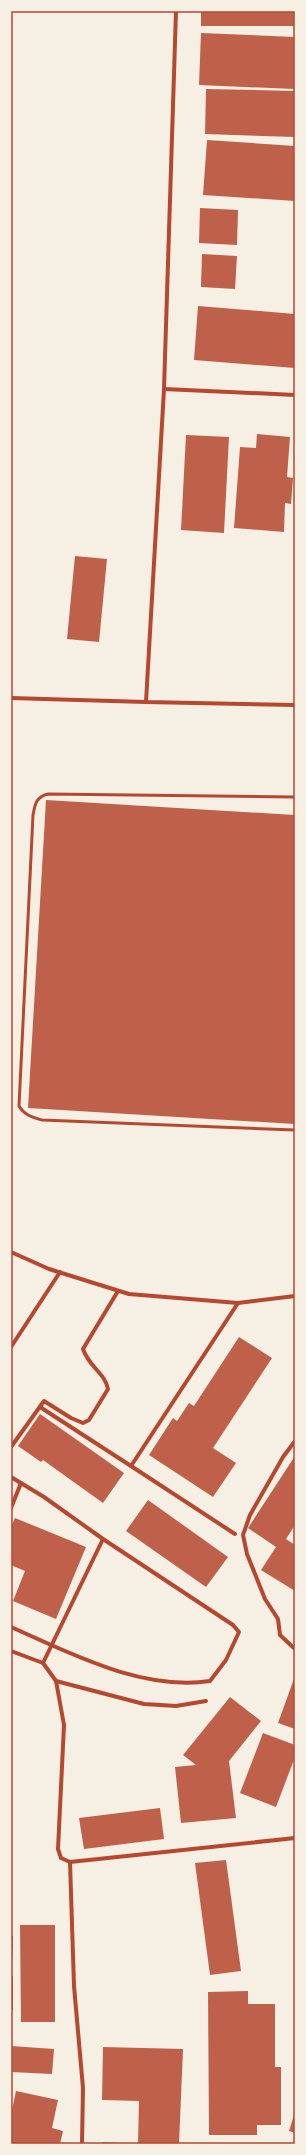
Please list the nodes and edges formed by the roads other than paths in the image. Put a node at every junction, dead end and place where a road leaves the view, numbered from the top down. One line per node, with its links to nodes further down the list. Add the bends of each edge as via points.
1 (176, 11): 2 (street)
2 (164, 389): 3 (street); 5 (street)
3 (295, 395)
4 (11, 698): 5 (street)
5 (146, 702): 6 (street)
6 (295, 705)
7 (295, 797): 8 (lane, via 48,794 40,796 33,815 19,1106 22,1112 30,1117 42,1120)
8 (295, 1130)
9 (11, 1252): 10 (street)
10 (60, 1272): 11 (street); 14 (street)
11 (118, 1291): 13 (street); 15 (street, via 83,1349 90,1365 106,1380 108,1389 89,1420 84,1423 71,1418 44,1401)
12 (295, 1296): 13 (street)
13 (238, 1303): 18 (street)
14 (11, 1348)
15 (40, 1407): 17 (street); 18 (street)
16 (295, 1441): 26 (street, via 250,1515 243,1535 247,1554 265,1599 278,1619 280,1635)
17 (11, 1447)
18 (131, 1466): 22 (street)
19 (11, 1477): 20 (street)
20 (22, 1483): 21 (street); 23 (street)
21 (11, 1508)
22 (235, 1534)
23 (103, 1539): 25 (street); 25 (street, via 233,1625 239,1632 233,1646 210,1681 192,1684 124,1673)
24 (11, 1627): 25 (street)
25 (52, 1645): 28 (street)
26 (295, 1649)
27 (11, 1651): 28 (street)
28 (44, 1663): 29 (street)
29 (56, 1682): 30 (street, via 144,1704 176,1706); 32 (street, via 64,1725 58,1849 61,1858)
30 (206, 1701)
31 (295, 1838): 32 (street)
32 (70, 1862): 33 (street, via 74,1986 83,2088)
33 (82, 2144)

